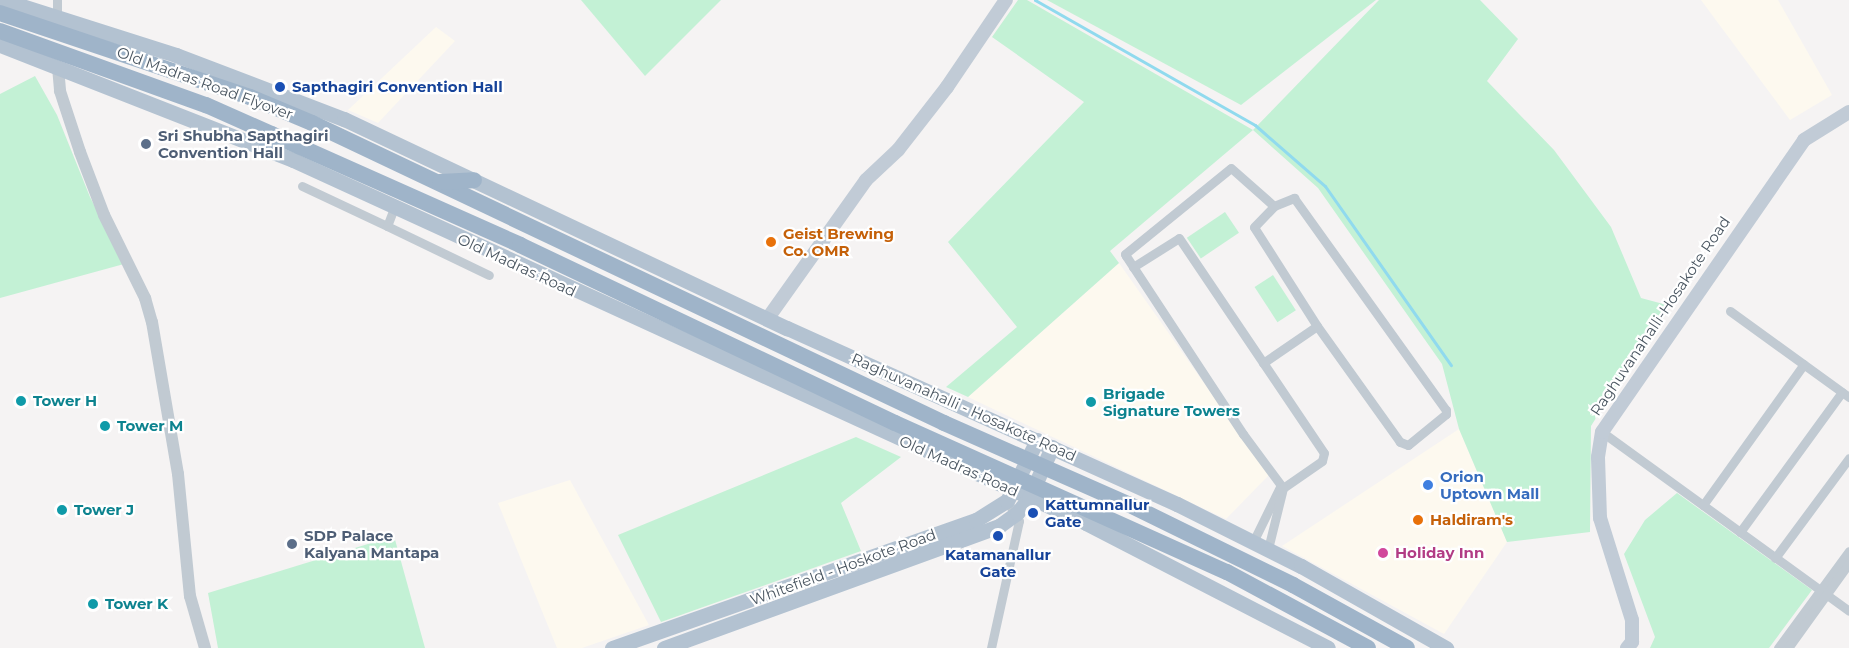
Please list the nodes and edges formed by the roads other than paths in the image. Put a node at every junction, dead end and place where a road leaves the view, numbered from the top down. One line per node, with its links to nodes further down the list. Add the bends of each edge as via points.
1 (3, 0): 5 (main road, Raghuvanahalli - Hosakote Road)
2 (57, 0): 5 (street)
3 (1005, 3): 20 (main road, via 909,136 866,180)
4 (0, 13): 12 (highway, Old Madras Road Flyover, via 250,97)
5 (57, 18): 11 (main road, Raghuvanahalli - Hosakote Road, via 176,55 310,105)
6 (0, 31): 10 (highway, Old Madras Road Flyover, via 206,105)
7 (0, 45): 8 (main road, Old Madras Road)
8 (58, 67): 10 (main road, Old Madras Road); 42 (street, via 60,91 84,161 152,322 178,474 190,596)
9 (1849, 112): 25 (main road, Raghuvanahalli-Hosakote Road, via 1804,140)
10 (269, 142): 15 (main road, Old Madras Road); 30 (highway, Old Madras Road, via 520,245 895,423)
11 (474, 180): 12 (highway); 20 (main road, Raghuvanahalli - Hosakote Road)
12 (436, 183): 48 (highway, via 1064,475 1293,585)
13 (302, 186): 16 (street)
14 (1274, 206): 17 (street, via 1231,168 1125,254); 21 (street, via 1254,227); 21 (street, via 1294,198 1391,329 1446,414 1404,446)
15 (394, 208): 16 (street); 30 (main road, Old Madras Road)
16 (387, 226): 18 (street)
17 (1133, 267): 22 (street, via 1179,238); 29 (street)
18 (489, 275)
19 (1730, 310): 23 (street)
20 (768, 318): 26 (main road, Raghuvanahalli - Hosakote Road)
21 (1317, 326): 22 (street)
22 (1263, 363): 29 (street, via 1323,453 1322,462)
23 (1804, 364): 24 (street); 32 (street)
24 (1846, 394): 34 (street)
25 (1602, 432): 32 (street); 50 (main road, Raghuvanahalli-Hosakote Road, via 1598,457 1600,518 1632,620 1632,642)
26 (1038, 440): 27 (main road, Raghuvanahalli - Hosakote Road); 30 (main road)
27 (1052, 447): 31 (main road, Whitefield - Hoskote Road); 35 (main road, Raghuvanahalli - Hosakote Road)
28 (1849, 458): 38 (street)
29 (1282, 488): 35 (street); 36 (street)
30 (1012, 489): 31 (main road, Old Madras Road); 33 (street); 43 (main road, Whitefield - Hoskote Road, via 976,520); 47 (highway, Old Madras Road, via 1054,493 1227,572)
31 (1029, 498): 33 (main road, Whitefield - Hoskote Road); 46 (main road, Old Madras Road, via 1187,573)
32 (1703, 505): 34 (street)
33 (1017, 513): 44 (main road, Whitefield - Hoskote Road, via 976,536); 45 (street, via 1017,540)
34 (1740, 532): 38 (street)
35 (1253, 542): 36 (main road, Raghuvanahalli - Hosakote Road)
36 (1268, 549): 49 (main road, Raghuvanahalli - Hosakote Road)
37 (1849, 551): 40 (street)
38 (1776, 558): 40 (street)
39 (1849, 563): 40 (street)
40 (1823, 592): 41 (street); 51 (street); 52 (street)
41 (1849, 610)
42 (205, 648)
43 (612, 648)
44 (664, 648)
45 (991, 648)
46 (1328, 648)
47 (1368, 648)
48 (1407, 648)
49 (1446, 648)
50 (1627, 648)
51 (1778, 648)
52 (1788, 648)

